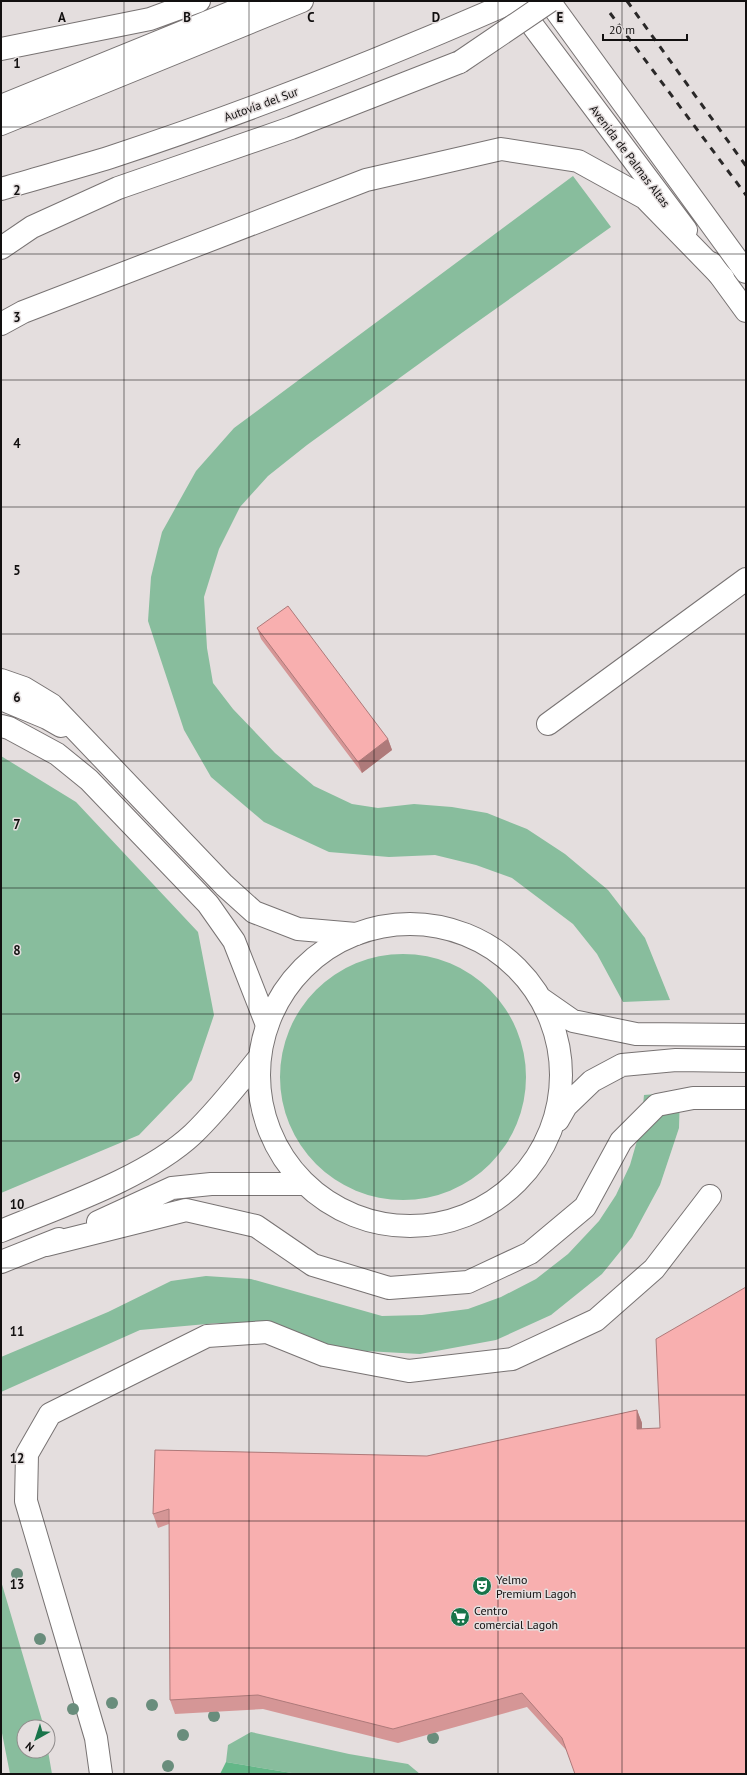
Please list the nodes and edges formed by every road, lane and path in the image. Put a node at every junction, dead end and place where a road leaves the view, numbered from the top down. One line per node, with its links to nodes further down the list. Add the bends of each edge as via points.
1 (199, 1): 6 (main road, via 150,19)
2 (259, 1): 7 (main road)
3 (302, 1): 8 (main road)
4 (514, 1): 9 (main road, Autovía del Sur, via 281,97); 14 (main road, Avenida de Palmas Altas)
5 (549, 1): 12 (main road, bridge, via 460,62 291,128 118,188 32,227); 13 (main road, Avenida de Palmas Altas)
6 (1, 49)
7 (1, 106)
8 (1, 124)
9 (111, 157): 10 (main road, Autovía del Sur); 11 (main road)
10 (1, 189)
11 (1, 202)
12 (1, 248)
13 (746, 272)
14 (723, 278): 15 (main road, Avenida de Palmas Altas); 16 (main road, via 645,198 578,161 500,149 366,180 23,312)
15 (746, 311)
16 (1, 324)
17 (746, 579): 20 (main road)
18 (1, 680): 22 (main road, via 24,688 52,705)
19 (1, 699): 22 (main road, via 47,718)
20 (548, 724)
21 (1, 726): 25 (main road, via 57,754 88,780 208,904 234,941)
22 (91, 745): 23 (main road, via 224,885 254,912 298,929)
23 (356, 934): 24 (main road, via 397,924 439,927 459,933 479,940 513,965); 25 (main road, via 318,955 287,987)
24 (540, 998): 26 (main road, via 573,1021 636,1034); 30 (main road, via 558,1043 561,1091)
25 (267, 1025): 27 (main road)
26 (746, 1035)
27 (259, 1058): 31 (main road, via 261,1104 266,1118 277,1148); 33 (main road, via 193,1134 168,1154 122,1180)
28 (746, 1061): 30 (main road, via 676,1060 622,1065 592,1082 566,1106)
29 (746, 1098): 34 (main road, via 693,1098 657,1105 621,1141 585,1207 530,1253 468,1282 389,1288 313,1265 256,1226 186,1210)
30 (549, 1137): 31 (main road, via 523,1178 485,1208 439,1224 391,1226 345,1212)
31 (305, 1184): 34 (main road, via 211,1184 172,1188)
32 (710, 1196): 36 (main road, via 654,1269 596,1320 512,1359 409,1371 324,1354 267,1332 207,1336 50,1414 27,1454 26,1501 96,1738)
33 (1, 1231)
34 (46, 1245): 35 (main road)
35 (1, 1262)
36 (101, 1774)

